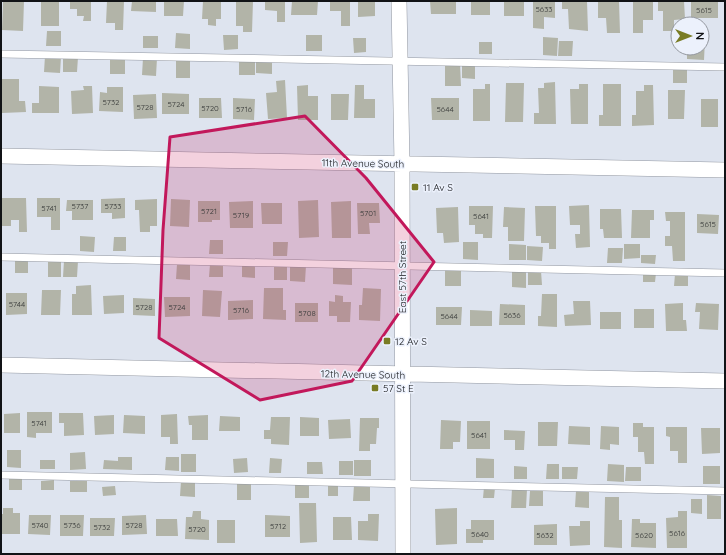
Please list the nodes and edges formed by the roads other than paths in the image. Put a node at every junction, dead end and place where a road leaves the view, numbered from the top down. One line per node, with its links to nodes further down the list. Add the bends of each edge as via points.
1 (400, 1): 3 (street, East 57th Street)
2 (1, 54): 3 (lane)
3 (400, 61): 4 (lane); 6 (street, East 57th Street)
4 (725, 67)
5 (1, 156): 6 (street, 11th Avenue South)
6 (402, 164): 7 (street, 11th Avenue South); 9 (street, East 57th Street)
7 (725, 170)
8 (1, 257): 9 (lane)
9 (402, 266): 10 (lane); 12 (street, East 57th Street)
10 (725, 273)
11 (1, 365): 12 (street, 12th Avenue South)
12 (402, 374): 13 (street, 12th Avenue South); 15 (street, East 57th Street)
13 (725, 381)
14 (1, 475): 15 (lane)
15 (402, 484): 16 (lane); 17 (street, East 57th Street)
16 (725, 491)
17 (403, 554)

